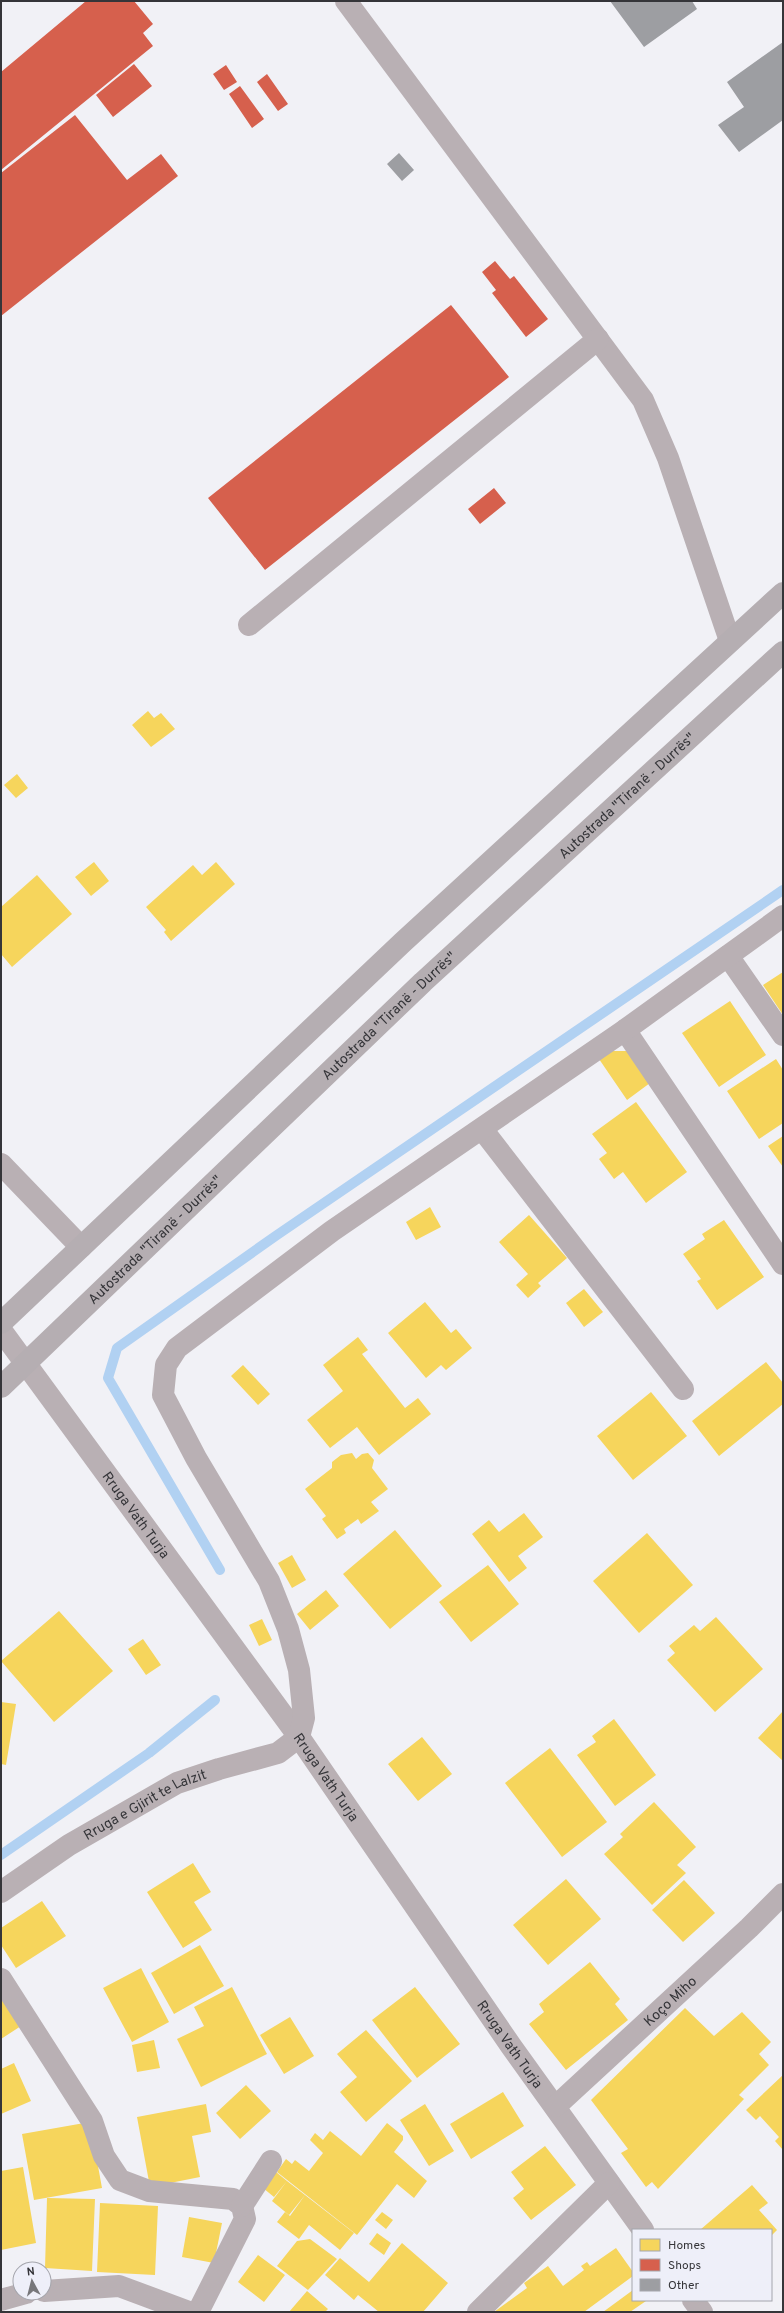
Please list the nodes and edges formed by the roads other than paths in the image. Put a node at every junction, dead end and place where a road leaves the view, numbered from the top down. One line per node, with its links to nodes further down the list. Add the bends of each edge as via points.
1 (346, 1): 2 (street)
2 (598, 338): 4 (street); 5 (street, via 643,400 668,458)
3 (783, 593): 5 (highway)
4 (249, 624)
5 (730, 641): 13 (highway, via 403,942)
6 (783, 652): 17 (highway, Autostrada "Tiranë - Durrës", via 423,982)
7 (783, 916): 8 (street)
8 (728, 956): 9 (street); 10 (street)
9 (625, 1030): 11 (street); 14 (street)
10 (783, 1035)
11 (482, 1129): 18 (street); 19 (street, via 320,1241 177,1348 166,1365 163,1395 196,1458 269,1581 288,1630 299,1670 304,1718)
12 (1, 1164): 13 (street)
13 (81, 1247): 15 (highway)
14 (783, 1264)
15 (1, 1323)
16 (1, 1330): 19 (street, Rruga Vath Turja)
17 (1, 1387)
18 (683, 1389)
19 (299, 1737): 20 (street, Rruga e Gjirit te Lalzit, via 278,1753 177,1783 69,1845); 23 (street, Rruga Vath Turja)
20 (1, 1892)
21 (783, 1894): 23 (street, Koço Miho)
22 (1, 1979): 26 (street, via 92,2121 104,2156 120,2180 149,2191 233,2199)
23 (556, 2106): 25 (street, Rruga Vath Turja)
24 (271, 2161): 26 (street)
25 (609, 2183): 27 (street, Rruga Vath Turja); 34 (street)
26 (242, 2206): 33 (street, via 246,2219)
27 (642, 2229)
28 (52, 2290): 32 (street, via 119,2286)
29 (12, 2297): 30 (street)
30 (1, 2300)
31 (694, 2301): 35 (street)
32 (189, 2312)
33 (198, 2312)
34 (478, 2312)
35 (702, 2312)

